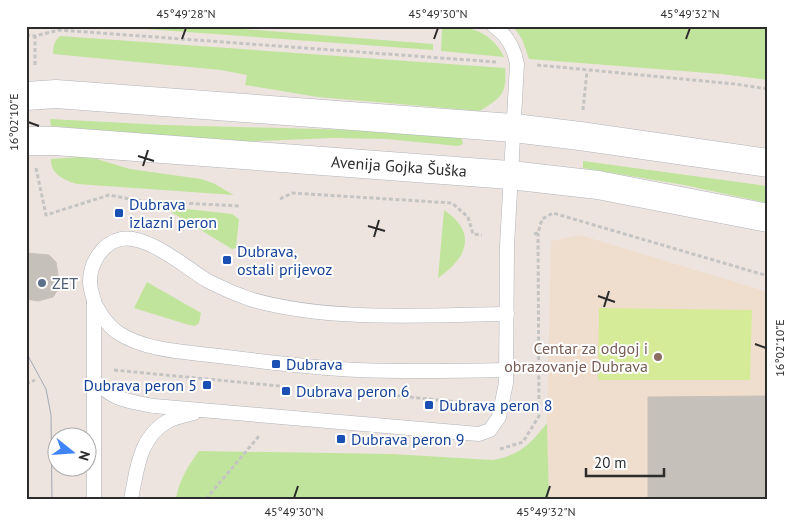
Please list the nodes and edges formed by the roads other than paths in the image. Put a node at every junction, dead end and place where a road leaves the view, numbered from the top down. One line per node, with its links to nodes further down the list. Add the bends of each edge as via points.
1 (494, 26): 3 (lane, via 511,44 516,58)
2 (26, 96): 3 (main road, via 65,95)
3 (514, 128): 5 (main road); 6 (lane)
4 (31, 152): 6 (main road, Avenija Gojka Šuška, via 55,141)
5 (768, 163)
6 (510, 175): 7 (main road, Avenija Gojka Šuška, via 598,185); 9 (lane)
7 (768, 218)
8 (94, 300): 9 (lane, via 90,283 92,265 112,242 123,239 154,246 229,292 275,305 356,314); 10 (lane, via 104,320 117,332 158,348 285,365 358,370); 11 (lane)
9 (507, 314): 10 (lane)
10 (506, 370): 12 (lane, via 499,417 490,430 479,434)
11 (94, 380): 12 (lane, via 104,391 123,401); 13 (lane)
12 (201, 410): 14 (lane, via 168,421 145,443)
13 (94, 499)
14 (131, 499)

